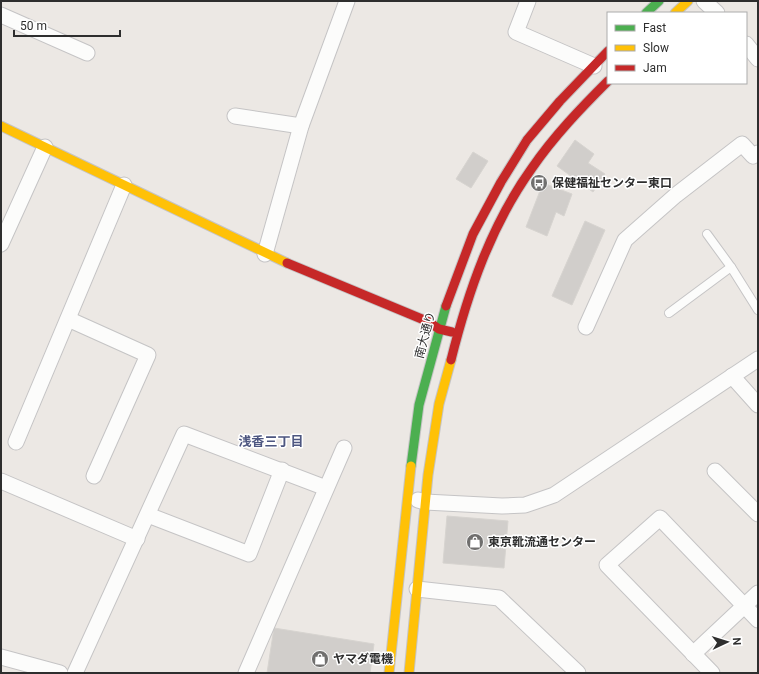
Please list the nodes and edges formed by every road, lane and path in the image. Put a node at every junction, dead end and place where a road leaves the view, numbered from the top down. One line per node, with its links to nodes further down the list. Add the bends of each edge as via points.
1 (347, 1): 18 (street)
2 (528, 1): 14 (street, via 516,32)
3 (659, 1): 6 (street)
4 (688, 1): 7 (street)
5 (704, 1): 8 (street)
6 (647, 12)
7 (677, 12)
8 (716, 12)
9 (1, 15): 11 (street)
10 (747, 45): 13 (street)
11 (87, 53)
12 (607, 53): 14 (street, 南大通り)
13 (758, 59)
14 (594, 66): 30 (street, 南大通り, via 527,140 501,182 470,242 449,293)
15 (607, 82): 31 (street, via 570,120 512,199 488,244)
16 (235, 116): 18 (street)
17 (1, 126): 19 (street)
18 (301, 126): 24 (street)
19 (45, 147): 21 (street); 23 (street)
20 (758, 153): 29 (street, via 753,156 742,144 676,195 625,240)
21 (124, 185): 24 (street); 28 (street)
22 (707, 234): 25 (lane)
23 (1, 244)
24 (265, 254): 30 (street, via 429,322)
25 (731, 267): 26 (lane); 27 (lane)
26 (758, 310)
27 (669, 313)
28 (68, 319): 35 (street); 39 (street, via 148,355)
29 (586, 327)
30 (439, 329): 31 (street); 42 (street, 南大通り, via 419,405)
31 (457, 334): 43 (street, via 438,408)
32 (758, 359): 33 (street)
33 (732, 376): 34 (street); 43 (street, via 554,495 525,505)
34 (758, 405)
35 (16, 442)
36 (344, 448): 41 (street)
37 (282, 470): 41 (street); 45 (street, via 184,434); 45 (street, via 249,554)
38 (715, 471): 44 (street)
39 (94, 476)
40 (1, 481): 46 (street)
41 (326, 488): 55 (street)
42 (407, 496): 43 (street); 56 (street, 南大通り)
43 (425, 502): 47 (street)
44 (758, 514)
45 (148, 515): 46 (street)
46 (137, 539): 54 (street)
47 (417, 589): 57 (street); 58 (street, via 499,598)
48 (758, 593): 49 (street)
49 (744, 606): 50 (street); 51 (street); 51 (street, via 660,518 607,565)
50 (758, 620)
51 (693, 654): 59 (street)
52 (1, 657): 53 (street)
53 (60, 673)
54 (75, 673)
55 (246, 673)
56 (389, 673)
57 (409, 673)
58 (578, 673)
59 (712, 673)

